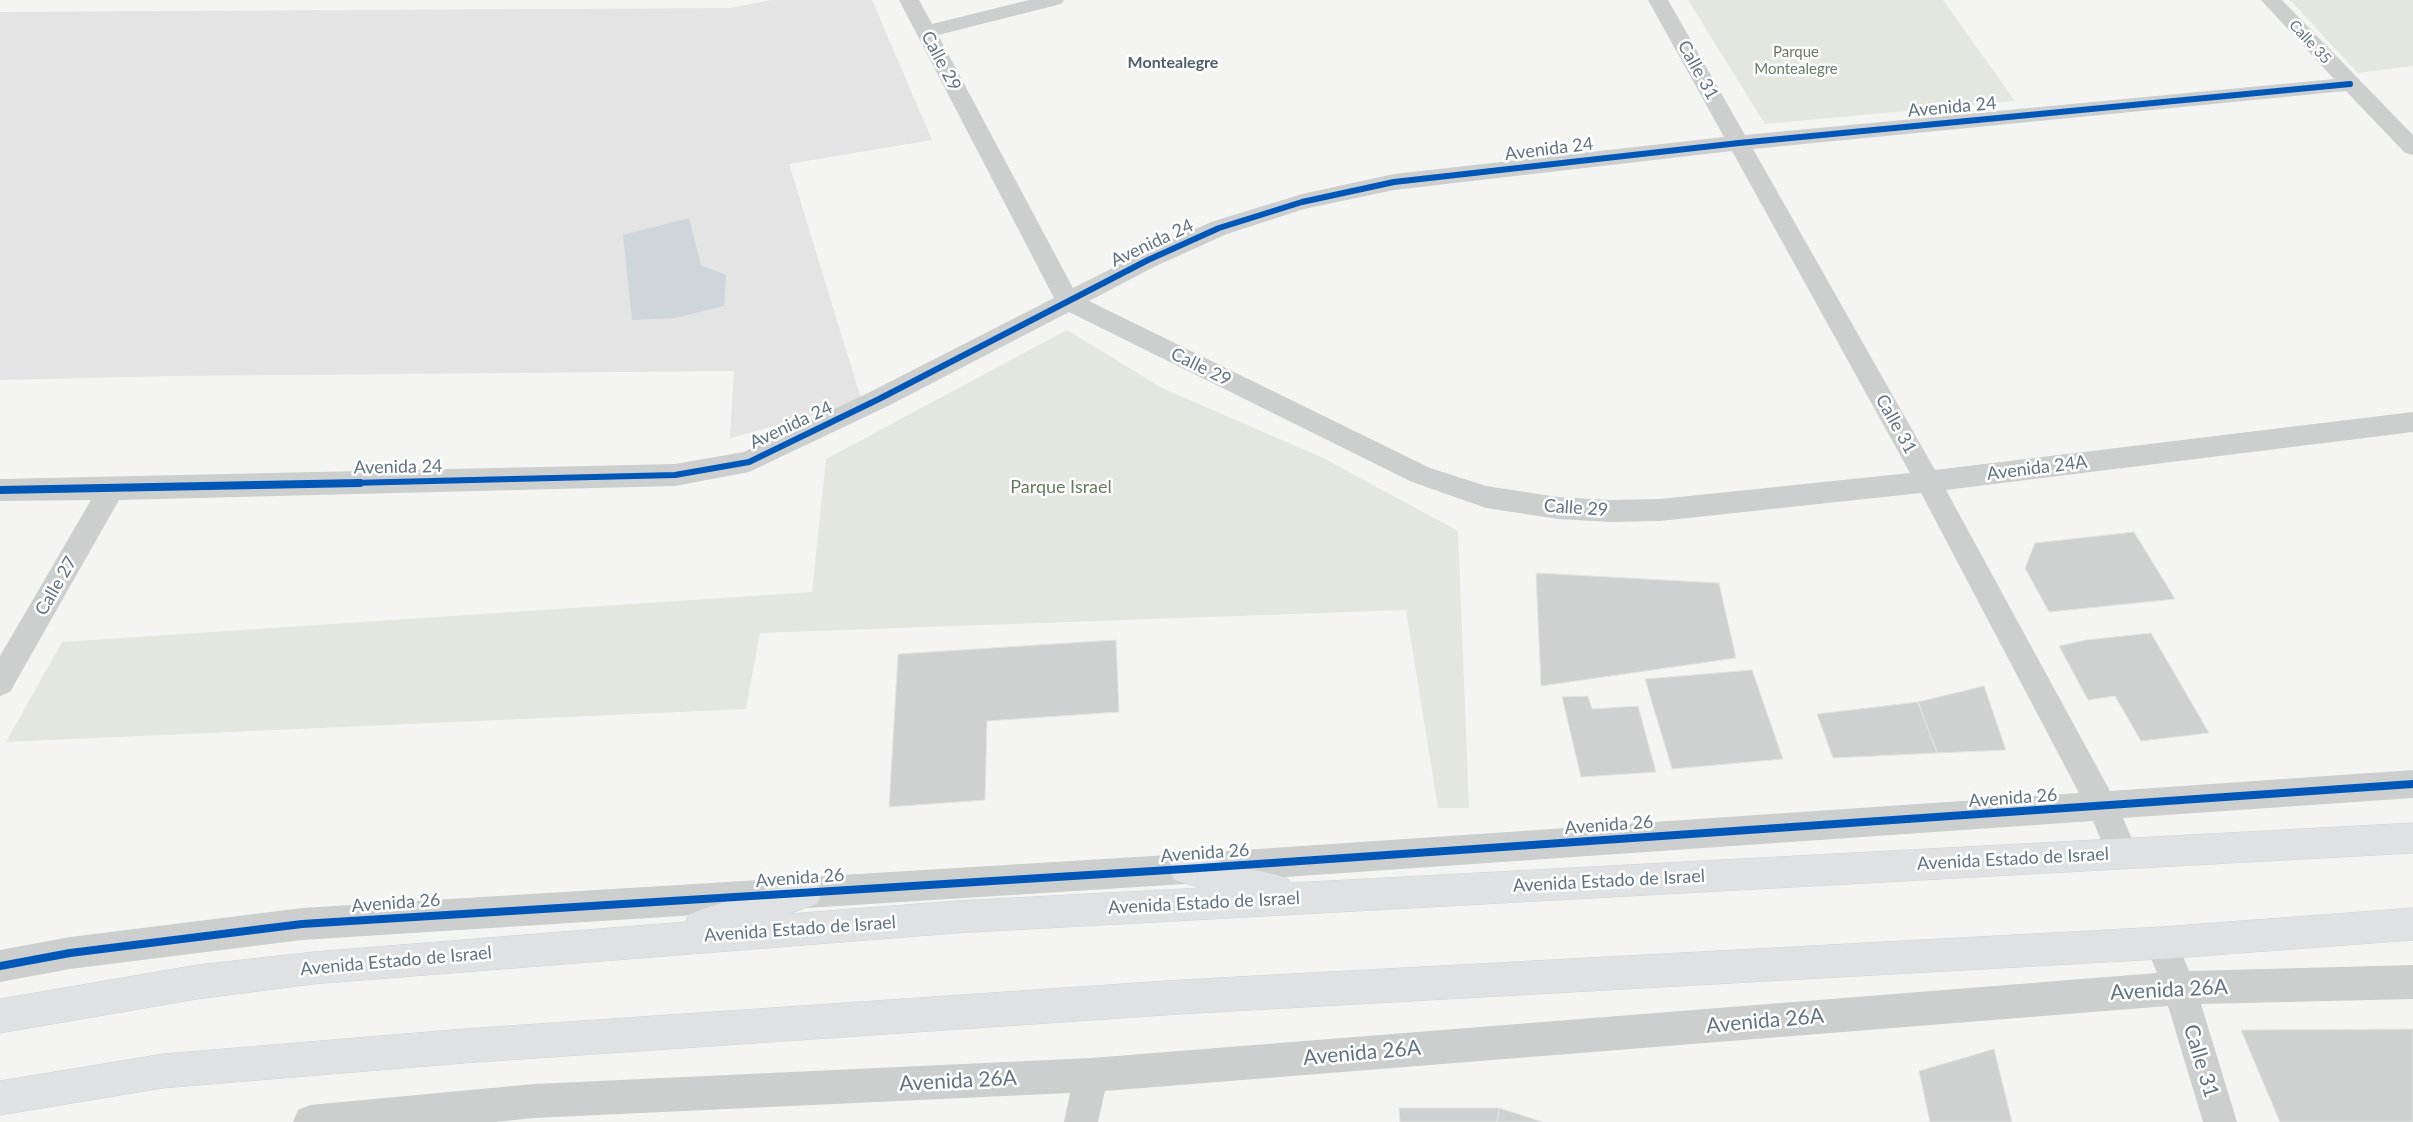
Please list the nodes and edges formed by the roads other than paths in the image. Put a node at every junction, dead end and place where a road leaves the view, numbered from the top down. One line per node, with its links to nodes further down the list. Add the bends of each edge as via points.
1 (909, 0): 5 (street, Calle 29)
2 (1054, 0): 5 (street)
3 (1658, 0): 7 (street, Calle 31)
4 (2271, 0): 6 (street, Calle 35)
5 (925, 32): 9 (street, Calle 29)
6 (2350, 84): 7 (street, Avenida 24); 8 (street, Calle 35)
7 (1739, 143): 9 (street, Avenida 24, via 1394,182 1302,202 1219,228); 11 (street, Calle 31)
8 (2413, 148)
9 (1068, 301): 12 (street, Avenida 24, via 750,462 675,475); 14 (street, Calle 29, via 1421,475 1486,497 1558,508)
10 (2413, 422): 11 (street, Avenida 24A)
11 (1928, 482): 14 (street, Avenida 24A); 17 (street, Calle 31)
12 (111, 489): 13 (street, Avenida 24); 15 (street, Calle 27)
13 (0, 490)
14 (1660, 510)
15 (0, 683)
16 (2413, 784): 17 (street, Avenida 26)
17 (2102, 806): 19 (street, Calle 31); 20 (street, Avenida 26)
18 (2413, 838): 19 (main road, Avenida Estado de Israel)
19 (2122, 853): 22 (main road, Avenida Estado de Israel)
20 (1185, 869): 21 (street, Avenida 26); 22 (main road)
21 (806, 893): 24 (main road); 26 (street, Avenida 26, via 302,924 80,952)
22 (1310, 897): 24 (main road, Avenida Estado de Israel, via 956,917)
23 (2413, 924): 25 (main road)
24 (654, 940): 29 (main road, Avenida Estado de Israel, via 313,968 197,982)
25 (2161, 943): 28 (street, Calle 31); 31 (main road, via 1180,997 464,1046 163,1071)
26 (0, 966)
27 (2413, 982): 28 (street, Avenida 26A)
28 (2179, 988): 30 (street, Avenida 26A); 35 (street, Calle 31)
29 (0, 1016)
30 (1091, 1075): 32 (street, Avenida 26A); 34 (street)
31 (0, 1098)
32 (531, 1112): 33 (street, Avenida 26A)
33 (310, 1122)
34 (1081, 1122)
35 (2220, 1122)

